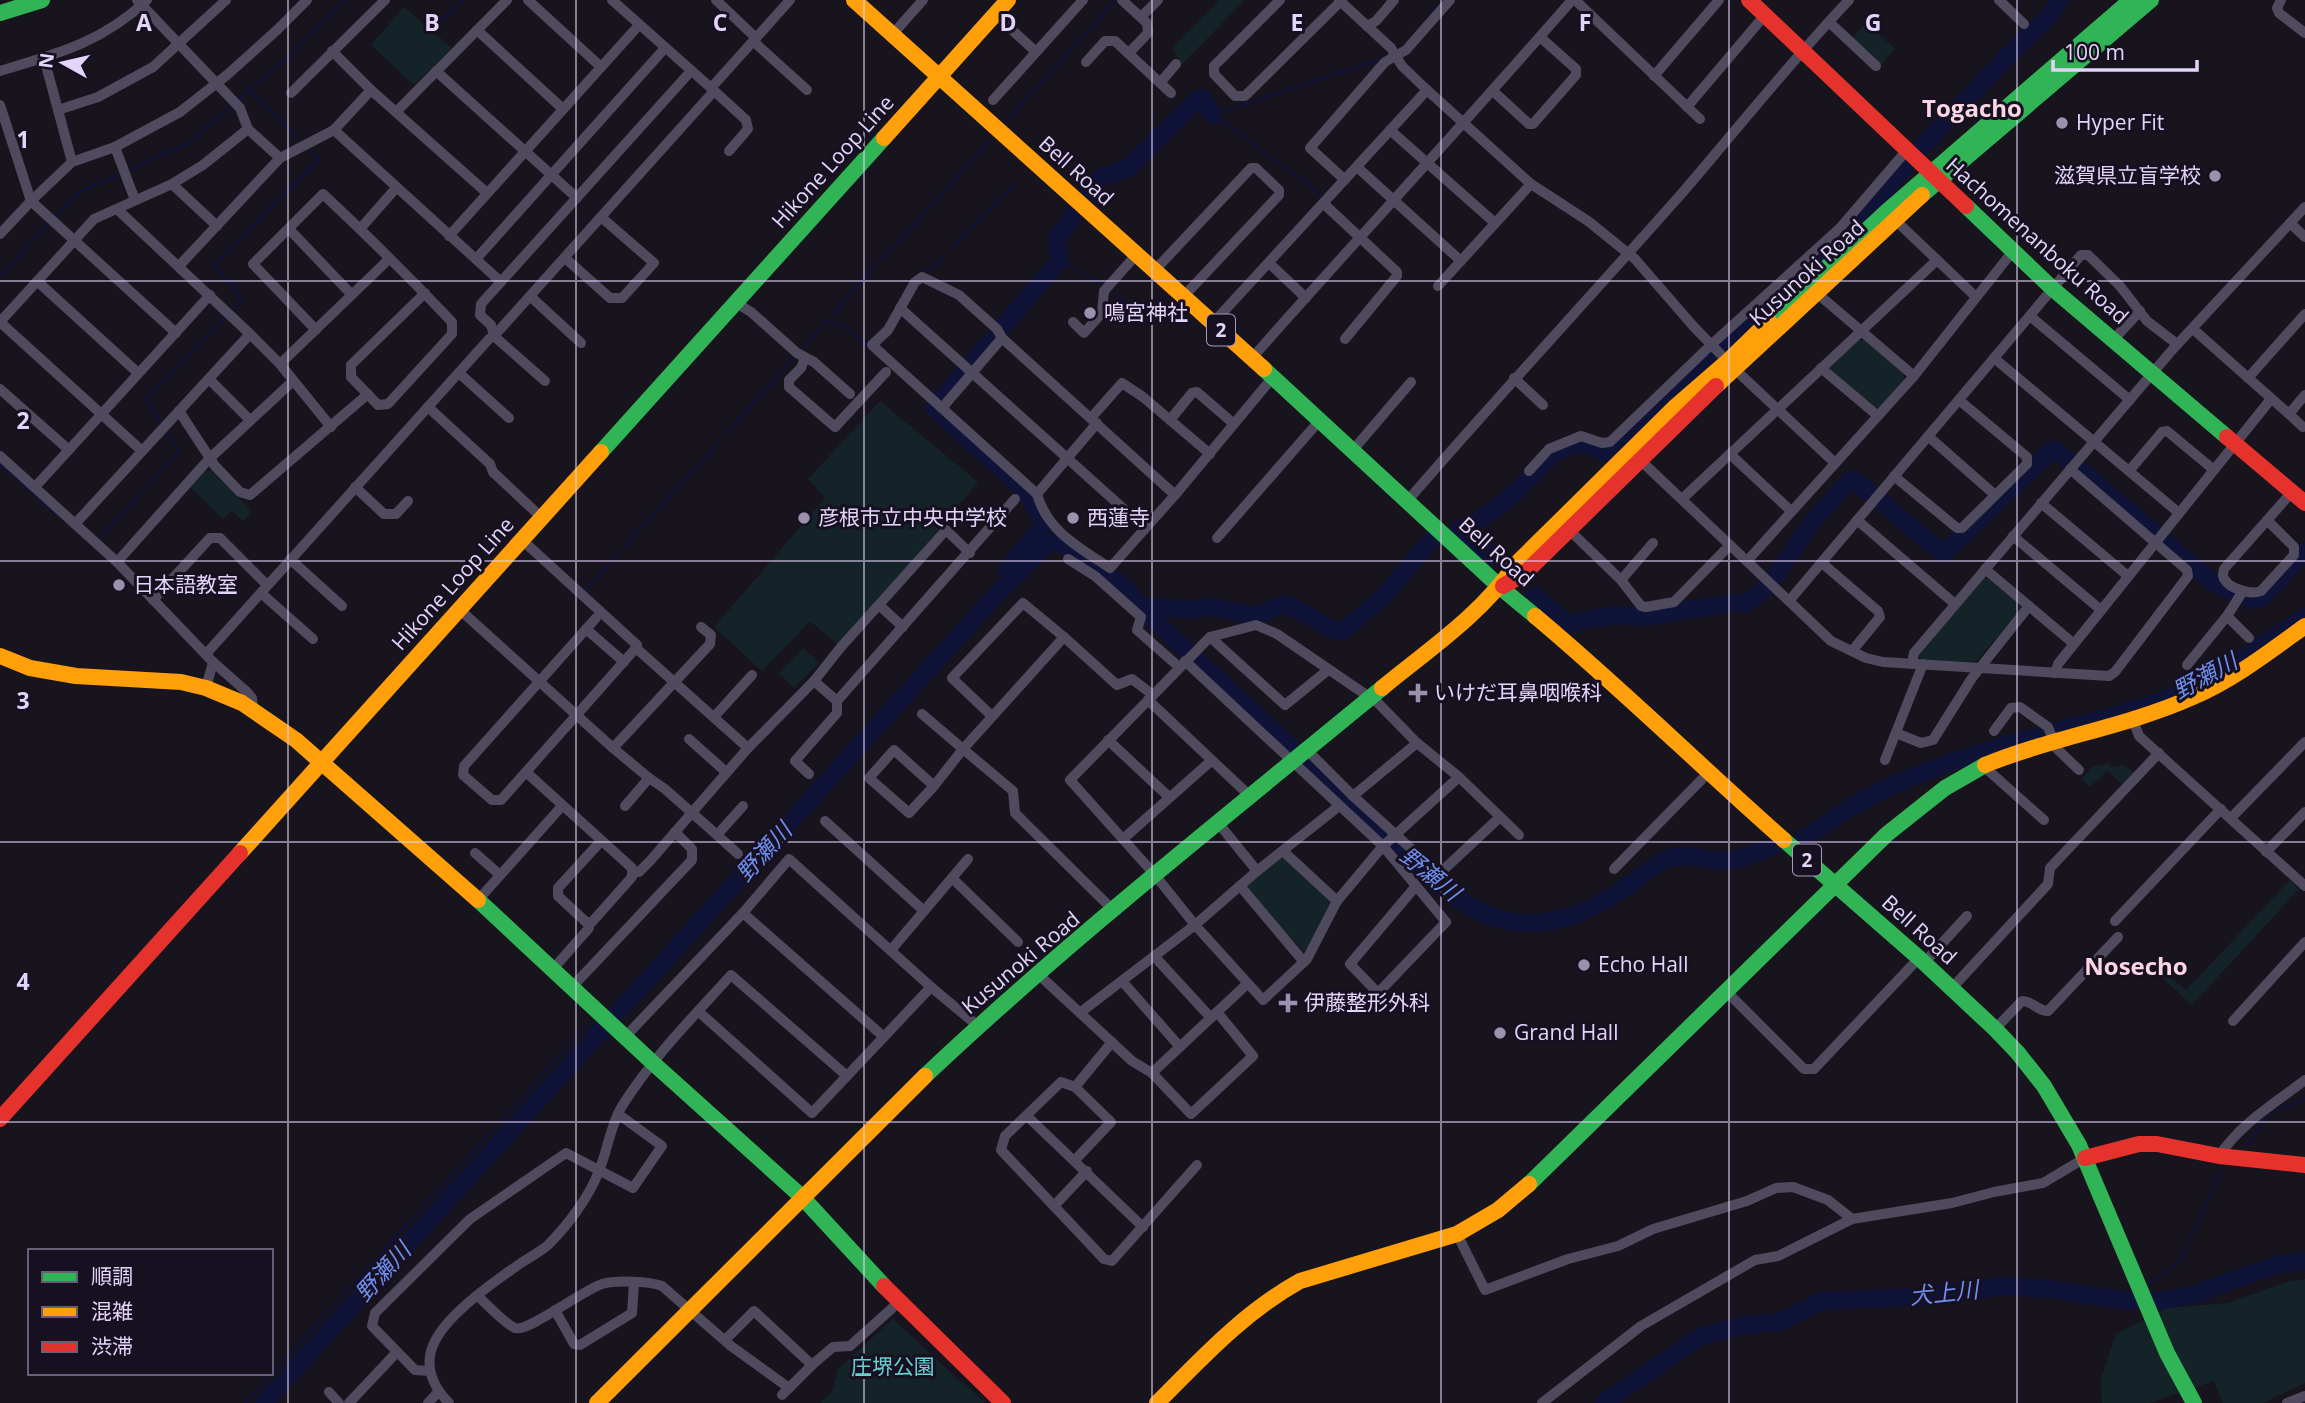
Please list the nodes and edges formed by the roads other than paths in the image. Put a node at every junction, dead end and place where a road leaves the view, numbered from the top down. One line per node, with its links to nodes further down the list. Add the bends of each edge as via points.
1 (42, 0): 31 (street)
2 (226, 0): 44 (street)
3 (307, 0): 61 (street)
4 (385, 0): 46 (street)
5 (507, 0): 39 (street)
6 (528, 0): 55 (street)
7 (716, 0): 43 (street)
8 (790, 0): 43 (street)
9 (853, 0): 41 (street, Bell Road / 2)
10 (923, 0): 41 (street)
11 (1007, 0): 32 (street, Hikone Loop Line)
12 (1083, 0): 48 (street)
13 (1122, 0): 34 (street)
14 (1158, 0): 34 (street)
15 (1280, 0): 28 (street, via 1214,65 1214,74 1235,96 1245,96)
16 (1394, 0): 38 (street)
17 (1450, 0): 50 (street)
18 (1574, 0): 42 (street); 59 (street)
19 (1719, 0): 59 (street)
20 (1749, 0): 33 (street, Hachomenanboku Road)
21 (1831, 0): 30 (street)
22 (1849, 0): 30 (street)
23 (1999, 0): 36 (street)
24 (2131, 0): 90 (street, Kusunoki Road)
25 (2151, 0): 90 (street, Kusunoki Road)
26 (2281, 0): 40 (street, via 2279,13)
27 (616, 1): 37 (street)
28 (1339, 1): 38 (street)
29 (142, 2): 44 (street); 51 (street, via 92,41)
30 (1841, 9): 35 (street)
31 (0, 13)
32 (995, 14): 48 (street); 60 (street, Hikone Loop Line)
33 (1765, 15): 47 (street, Hachomenanboku Road); 72 (street)
34 (1141, 17): 49 (street, via 1148,33)
35 (1829, 22): 47 (street); 54 (street)
36 (2024, 24)
37 (639, 25): 45 (street); 55 (street)
38 (1367, 26): 50 (street)
39 (477, 30): 57 (street); 73 (street)
40 (2305, 33)
41 (892, 35): 60 (street, Bell Road / 2)
42 (1540, 37): 67 (street); 67 (street, via 1576,69 1576,75 1533,124)
43 (754, 40): 64 (street); 65 (street)
44 (180, 44): 61 (street); 74 (street, via 116,88)
45 (665, 48): 58 (street); 89 (street)
46 (332, 51): 63 (street); 68 (street)
47 (1803, 51): 84 (street, Hachomenanboku Road); 116 (street)
48 (1037, 52): 70 (street)
49 (1129, 53): 52 (street, via 1115,40 1105,41); 62 (street)
50 (1396, 57): 66 (street); 91 (street, via 1385,62 1306,144)
51 (44, 58): 56 (street); 74 (street)
52 (1086, 62)
53 (1176, 64): 62 (street)
54 (1876, 65)
55 (601, 67): 73 (street)
56 (0, 71)
57 (436, 71): 75 (street); 83 (street)
58 (691, 71): 64 (street); 96 (street)
59 (1654, 76): 72 (street)
60 (939, 77): 117 (street, Bell Road / 2); 138 (street, Hikone Loop Line)
61 (217, 83): 78 (street, via 240,108); 81 (street, via 180,112)
62 (1160, 83): 69 (street)
63 (372, 90): 75 (street); 79 (street)
64 (712, 90): 82 (street, via 746,120 748,129); 104 (street)
65 (807, 90)
66 (1427, 90): 77 (street); 80 (street)
67 (1493, 91): 77 (street)
68 (291, 93)
69 (1171, 93)
70 (993, 100)
71 (0, 105): 99 (street)
72 (1687, 107): 76 (street)
73 (564, 109): 83 (street)
74 (58, 110): 86 (street)
75 (397, 111): 95 (street)
76 (1700, 119)
77 (1463, 124): 87 (street); 93 (street)
78 (248, 129): 85 (street); 92 (street)
79 (334, 130): 85 (street); 94 (street)
80 (1391, 130): 87 (street); 88 (street)
81 (115, 148): 86 (street); 97 (street)
82 (729, 150)
83 (525, 151): 89 (street); 95 (street)
84 (1912, 154): 90 (street, Hachomenanboku Road); 157 (street)
85 (280, 158): 107 (street)
86 (72, 162): 99 (street)
87 (1427, 162): 98 (street); 105 (street)
88 (1357, 167): 91 (street); 98 (street)
89 (551, 175): 96 (street); 120 (street)
90 (1935, 176): 103 (street, Kusunoki Road); 115 (street, Hachomenanboku Road)
91 (1346, 180): 100 (street)
92 (172, 184): 97 (street); 107 (street)
93 (1531, 184): 105 (street); 116 (street)
94 (396, 188): 109 (street); 111 (street)
95 (487, 193): 111 (street)
96 (577, 198): 127 (street)
97 (135, 200): 102 (street)
98 (1394, 200): 113 (street); 122 (street)
99 (31, 201): 110 (street); 114 (street)
100 (1324, 204): 113 (street); 123 (street)
101 (2305, 207): 106 (street)
102 (117, 209): 114 (street, via 94,219); 124 (street)
103 (1891, 216): 121 (street); 129 (street, Kusunoki Road)
104 (601, 217): 118 (street); 118 (street, via 654,263 622,298 610,298)
105 (1495, 223): 122 (street)
106 (2290, 223): 112 (street); 146 (street)
107 (217, 226): 124 (street)
108 (289, 229): 109 (street, via 323,194); 133 (street); 147 (street, via 253,264)
109 (360, 229): 119 (street)
110 (0, 234)
111 (449, 236): 120 (street)
112 (2305, 237)
113 (1359, 238): 137 (street); 153 (street, via 1397,276)
114 (74, 241): 126 (street); 149 (street)
115 (2012, 251): 130 (street, Hachomenanboku Road); 136 (street)
116 (1628, 253): 157 (street); 170 (street)
117 (1137, 254): 125 (street, Bell Road / 2); 144 (street, via 1104,291 1102,313 1084,333)
118 (565, 258): 135 (street)
119 (389, 259): 131 (street); 133 (street)
120 (476, 259): 127 (street)
121 (1937, 260): 136 (street); 148 (street)
122 (1461, 261): 128 (street)
123 (1269, 263): 137 (street); 145 (street)
124 (179, 265): 132 (street)
125 (1154, 270): 134 (street, Bell Road / 2); 134 (street, via 1255,168 1279,195)
126 (37, 281): 143 (street); 164 (street)
127 (501, 282): 151 (street, via 481,304 480,315)
128 (1438, 286)
129 (1812, 289): 148 (street); 157 (street, Kusunoki Road)
130 (2053, 289): 140 (street, via 2081,255 2088,255); 142 (street); 154 (street, Hachomenanboku Road)
131 (425, 293): 177 (street, via 351,365 351,377); 177 (street, via 452,322 452,334 388,404 378,405)
132 (210, 295): 149 (street); 150 (street)
133 (352, 295): 147 (street)
134 (1184, 296): 145 (street, Bell Road / 2)
135 (531, 297): 151 (street); 155 (street)
136 (1976, 297): 168 (street)
137 (1306, 298): 159 (street)
138 (735, 302): 158 (street); 231 (street, Hikone Loop Line)
139 (900, 308): 152 (street, via 922,277 959,295); 166 (street); 185 (street, via 873,345)
140 (2140, 311): 154 (street); 156 (street)
141 (2305, 314): 172 (street)
142 (2030, 316): 160 (street); 182 (street)
143 (0, 322): 189 (street)
144 (1073, 323)
145 (1213, 323): 159 (street, Bell Road / 2)
146 (2193, 329): 156 (street); 172 (street)
147 (316, 330): 161 (street)
148 (1860, 331): 162 (street); 168 (street)
149 (176, 333): 164 (street)
150 (250, 334): 161 (street); 171 (street)
151 (494, 336): 165 (street); 174 (street)
152 (1002, 338): 166 (street); 195 (street)
153 (1345, 339)
154 (2113, 340): 167 (street, Hachomenanboku Road)
155 (581, 342)
156 (2177, 344): 167 (street)
157 (1723, 355): 186 (street); 207 (street, Kusunoki Road); 214 (street, via 1610,442 1581,436 1549,449)
158 (805, 358): 163 (street, via 789,387 835,427); 178 (street)
159 (1252, 358): 169 (street, Bell Road / 2)
160 (1994, 358): 181 (street); 200 (street)
161 (280, 364): 173 (street)
162 (1821, 368): 186 (street); 190 (street)
163 (886, 372)
164 (138, 373): 189 (street)
165 (459, 373): 184 (street); 191 (street)
166 (973, 373): 185 (street); 209 (street)
167 (2152, 373): 182 (street); 201 (street, Hachomenanboku Road)
168 (1914, 376): 190 (street)
169 (1273, 377): 194 (street, Bell Road / 2); 196 (street)
170 (1514, 378): 183 (street); 225 (street)
171 (209, 379): 187 (street); 192 (street)
172 (2248, 379): 180 (street)
173 (293, 381): 192 (street); 198 (street)
174 (545, 381)
175 (1411, 382): 203 (street)
176 (0, 389): 202 (street)
177 (368, 394): 198 (street)
178 (850, 394)
179 (2305, 395): 188 (street)
180 (2272, 399): 188 (street); 201 (street)
181 (1959, 400): 199 (street); 222 (street, via 2027,457 2027,464)
182 (2130, 400): 200 (street)
183 (1543, 405)
184 (428, 407): 218 (street); 231 (street)
185 (943, 408): 220 (street)
186 (1777, 409): 206 (street); 211 (street)
187 (179, 411): 204 (street); 210 (street)
188 (2289, 414): 197 (street)
189 (102, 415): 202 (street); 204 (street)
190 (1878, 416): 211 (street)
191 (509, 418)
192 (250, 420): 210 (street)
193 (1170, 420): 195 (street, via 1122,383); 196 (street, via 1197,392); 205 (street)
194 (1320, 420): 203 (street, Bell Road / 2); 238 (street)
195 (1094, 421): 209 (street); 221 (street)
196 (1234, 424): 205 (street)
197 (2303, 426)
198 (331, 427): 210 (street, via 250,495 240,492)
199 (1928, 436): 216 (street); 222 (street)
200 (2094, 441): 212 (street); 215 (street)
201 (2236, 444): 213 (street); 219 (street, Hachomenanboku Road)
202 (69, 450): 217 (street)
203 (1353, 450): 225 (street, Bell Road / 2)
204 (142, 451): 234 (street)
205 (1210, 454): 221 (street)
206 (1730, 454): 224 (street); 229 (street)
207 (1635, 455): 224 (street); 235 (street, Kusunoki Road)
208 (0, 456): 217 (street)
209 (1067, 458): 220 (street); 236 (street)
210 (209, 459): 247 (street)
211 (1835, 463): 229 (street)
212 (2070, 470): 227 (street); 241 (street)
213 (2214, 470): 215 (street, via 2168,431 2162,432); 230 (street)
214 (1529, 471)
215 (2129, 471): 230 (street)
216 (1894, 476): 222 (street, via 1957,528); 232 (street)
217 (35, 487): 234 (street)
218 (355, 487): 226 (street, via 384,514 396,514); 244 (street)
219 (2292, 492): 228 (street, Hachomenanboku Road); 233 (street)
220 (1037, 494): 236 (street, via 1054,528 1110,568)
221 (1175, 495): 236 (street)
222 (1995, 495)
223 (1015, 499): 243 (street)
224 (1682, 499): 242 (street)
225 (1408, 500): 252 (street, Bell Road / 2)
226 (408, 501)
227 (2041, 503): 237 (street); 250 (street)
228 (2305, 503)
229 (1791, 512): 246 (street)
230 (2179, 513): 241 (street)
231 (541, 517): 239 (street, Hikone Loop Line)
232 (1857, 520): 248 (street); 257 (street)
233 (2267, 520): 254 (street, via 2224,569 2226,582); 254 (street, via 2294,547 2294,555 2261,591)
234 (75, 524): 247 (street)
235 (1564, 525): 251 (street); 252 (street, Kusunoki Road, via 1516,565)
236 (1145, 528)
237 (2013, 536): 249 (street); 262 (street)
238 (1217, 538)
239 (521, 539): 261 (street, Hikone Loop Line); 274 (street)
240 (1653, 543): 251 (street)
241 (2156, 543): 250 (street); 284 (street, via 2188,576 2115,672 2109,676)
242 (1730, 545): 246 (street); 251 (street, via 1671,604 1641,606)
243 (970, 553): 258 (street, via 946,530); 267 (street)
244 (290, 559): 253 (street); 259 (street)
245 (1068, 559): 278 (street, via 1141,617 1137,630)
246 (1747, 561): 256 (street)
247 (117, 562): 255 (street)
248 (1822, 563): 256 (street); 275 (street, via 1878,611 1880,617)
249 (1985, 569): 257 (street); 260 (street)
250 (2128, 576): 262 (street)
251 (1620, 580)
252 (1500, 587): 291 (street, Kusunoki Road); 320 (street, Bell Road / 2, via 1578,652)
253 (264, 589): 255 (street, via 220,538 210,538); 272 (street); 277 (street)
254 (2243, 590): 263 (street)
255 (153, 600): 277 (street)
256 (1789, 601): 275 (street, via 1831,640)
257 (1955, 604): 280 (street, via 1914,653)
258 (879, 605): 267 (street); 286 (street)
259 (342, 606)
260 (2029, 606): 273 (street); 282 (street)
261 (459, 609): 287 (street); 312 (street, Hikone Loop Line)
262 (2101, 610): 273 (street)
263 (2227, 616): 271 (street); 281 (street)
264 (596, 618): 268 (street)
265 (2305, 626): 298 (street, via 2211,688)
266 (701, 627): 288 (street, via 711,635 710,643)
267 (903, 627): 292 (street)
268 (586, 629): 279 (street); 287 (street)
269 (1063, 637): 290 (street, via 1117,685 1132,679); 296 (street); 296 (street, via 1023,603 952,678)
270 (1210, 637): 278 (street); 283 (street, via 1256,625); 283 (street, via 1285,705)
271 (2249, 638)
272 (313, 639)
273 (2074, 644): 284 (street)
274 (636, 648): 279 (street); 288 (street)
275 (1852, 650): 280 (street, via 1883,662)
276 (0, 656): 289 (street, via 30,668 76,676 149,679)
277 (210, 658): 289 (street); 293 (street, via 252,698)
278 (1187, 659): 290 (street); 314 (street)
279 (624, 662): 295 (street)
280 (1918, 664): 282 (street); 300 (street)
281 (2187, 665)
282 (1979, 668): 284 (street); 300 (street, via 1933,740 1921,743)
283 (1328, 670): 291 (street)
284 (2055, 673)
285 (752, 674): 297 (street)
286 (814, 681): 292 (street); 307 (street)
287 (539, 682): 295 (street); 317 (street, via 464,766 463,775 492,800 501,800)
288 (674, 682): 297 (street); 306 (street)
289 (206, 688): 293 (street)
290 (1150, 698): 302 (street); 313 (street)
291 (1370, 698): 305 (street); 309 (street, Kusunoki Road)
292 (837, 701): 319 (street, via 837,713 795,761)
293 (253, 710): 312 (street)
294 (922, 714): 308 (street)
295 (576, 715): 306 (street); 317 (street)
296 (992, 716): 308 (street)
297 (714, 717): 307 (street)
298 (2133, 720): 303 (street); 310 (street, via 2139,736)
299 (1994, 732): 303 (street, via 2011,708 2020,706 2048,727)
300 (1896, 733): 311 (street)
301 (688, 739): 318 (street)
302 (1108, 740): 325 (street); 342 (street, via 1070,780)
303 (2053, 742): 315 (street); 316 (street)
304 (2305, 742): 335 (street)
305 (1417, 743): 321 (street); 324 (street)
306 (613, 748): 322 (street)
307 (748, 748): 318 (street)
308 (963, 749): 323 (street); 363 (street, via 1013,792 1015,813)
309 (1307, 750): 314 (street, Kusunoki Road); 324 (street)
310 (2159, 753): 331 (street); 380 (street, via 2050,868 2048,884)
311 (1885, 760)
312 (322, 761): 360 (street); 399 (street, Hikone Loop Line)
313 (1211, 761): 325 (street); 326 (street)
314 (1293, 762): 326 (street, Kusunoki Road); 330 (street)
315 (1986, 765): 336 (street); 356 (street, via 1916,808)
316 (2079, 770)
317 (526, 772): 327 (street)
318 (726, 772): 333 (street)
319 (809, 774)
320 (1708, 774): 350 (street); 356 (street, Bell Road / 2)
321 (1459, 777): 334 (street); 343 (street)
322 (649, 778): 328 (street); 333 (street)
323 (934, 786): 323 (street, via 894,750 869,778 909,813)
324 (1353, 796): 343 (street)
325 (1169, 797): 342 (street)
326 (1251, 797): 338 (street, Kusunoki Road)
327 (562, 806): 344 (street); 353 (street)
328 (625, 806)
329 (743, 806): 340 (street)
330 (1339, 806): 343 (street); 345 (street)
331 (2221, 809): 335 (street); 387 (street, via 2115,925 2048,1011 2022,1001)
332 (2305, 811): 346 (street)
333 (691, 812): 339 (street); 340 (street)
334 (1499, 818): 341 (street); 343 (street, via 1439,874)
335 (2231, 818): 346 (street)
336 (2044, 820)
337 (825, 821): 362 (street)
338 (1219, 824): 351 (street); 354 (street, Kusunoki Road)
339 (675, 832): 352 (street, via 639,872); 378 (street, via 692,849 692,860)
340 (717, 835): 348 (street)
341 (1519, 835)
342 (1123, 839): 354 (street)
343 (1390, 839): 358 (street); 361 (street)
344 (601, 841): 352 (street); 366 (street, via 558,888 558,896)
345 (1283, 851): 351 (street); 361 (street)
346 (2266, 852): 359 (street)
347 (475, 853): 353 (street)
348 (738, 854)
349 (968, 859): 355 (street)
350 (1614, 869)
351 (1257, 871): 357 (street)
352 (632, 872): 366 (street)
353 (500, 875): 360 (street)
354 (1155, 876): 363 (street, Kusunoki Road); 367 (street)
355 (952, 878): 362 (street); 369 (street)
356 (1836, 884): 372 (street, Bell Road / 2); 381 (street)
357 (1240, 886): 367 (street); 373 (street)
358 (1416, 886): 358 (street, via 1350,964 1378,993 1446,922)
359 (2305, 886)
360 (478, 900): 374 (street)
361 (1337, 901): 373 (street)
362 (924, 911): 370 (street)
363 (1114, 911): 375 (street, Kusunoki Road)
364 (743, 913): 370 (street, via 789,859); 388 (street); 389 (street)
365 (1967, 916): 372 (street)
366 (589, 922): 374 (street, via 589,928)
367 (1195, 925): 371 (street); 377 (street)
368 (2305, 942): 385 (street)
369 (1018, 943)
370 (891, 950): 379 (street)
371 (1154, 956): 376 (street); 384 (street)
372 (1922, 961): 380 (street, Bell Road / 2); 381 (street, via 1814,1069 1804,1069)
373 (1304, 962): 377 (street, via 1263,1000)
374 (553, 969): 378 (street)
375 (1038, 974): 383 (street); 386 (street, Kusunoki Road)
376 (1122, 981): 383 (street); 391 (street)
377 (1247, 984): 384 (street)
378 (572, 987): 388 (street)
379 (931, 987): 386 (street); 389 (street)
380 (1952, 988): 387 (street, Bell Road / 2)
381 (1727, 992): 411 (street, via 1518,1195)
382 (698, 1011): 392 (street); 394 (street, via 731,975); 394 (street, via 812,1113)
383 (1081, 1012): 390 (street)
384 (1214, 1015): 391 (street); 393 (street, via 1253,1056 1191,1114)
385 (2233, 1021)
386 (978, 1026): 407 (street, Kusunoki Road)
387 (1995, 1029): 404 (street, Bell Road / 2, via 2044,1086)
388 (622, 1034): 392 (street)
389 (884, 1037): 394 (street)
390 (1112, 1042): 393 (street); 396 (street)
391 (1180, 1047): 393 (street)
392 (653, 1063): 397 (street); 407 (street)
393 (1152, 1073)
394 (847, 1076)
395 (2305, 1080): 400 (street, via 2268,1106)
396 (1075, 1087): 398 (street, via 1061,1082); 401 (street, via 1111,1122)
397 (618, 1114): 405 (street); 405 (street, via 662,1146 633,1188)
398 (1027, 1116): 401 (street); 408 (street, via 1005,1136 1001,1150)
399 (0, 1119)
400 (2219, 1156): 402 (street); 404 (street, via 2139,1144)
401 (1074, 1160): 406 (street)
402 (2305, 1164)
403 (1197, 1165): 410 (street)
404 (2087, 1165): 409 (street, via 2043,1183); 432 (street, 2, via 2167,1353)
405 (600, 1171): 413 (street, via 565,1227); 418 (street, via 566,1153 470,1219 375,1313 372,1326)
406 (1087, 1171): 408 (street); 410 (street)
407 (802, 1197): 414 (street); 416 (street, Kusunoki Road)
408 (1055, 1206): 410 (street, via 1104,1259 1112,1261)
409 (1852, 1219): 411 (street, via 1828,1200 1793,1187 1776,1188 1485,1290); 431 (street, via 1778,1256 1755,1260 1641,1325)
410 (1143, 1227)
411 (1457, 1234): 430 (street, via 1279,1291 1245,1315)
412 (634, 1283): 415 (street, via 604,1283); 415 (street, via 632,1313 580,1345); 416 (street, via 662,1286)
413 (478, 1296): 415 (street, via 515,1328 533,1325); 420 (street, via 434,1342)
414 (899, 1302): 419 (street, via 850,1346 833,1347); 429 (street)
415 (555, 1310)
416 (690, 1310): 417 (street); 428 (street, Kusunoki Road)
417 (725, 1340): 419 (street, via 785,1392); 419 (street, via 754,1311)
418 (397, 1352): 420 (street, via 415,1370); 425 (street)
419 (812, 1365)
420 (430, 1371): 422 (street)
421 (329, 1392): 424 (street)
422 (438, 1392): 426 (street); 427 (street)
423 (2305, 1396): 433 (street)
424 (339, 1403)
425 (349, 1403)
426 (428, 1403)
427 (449, 1403)
428 (597, 1403)
429 (1003, 1403)
430 (1157, 1403)
431 (1542, 1403)
432 (2194, 1403)
433 (2287, 1403)

